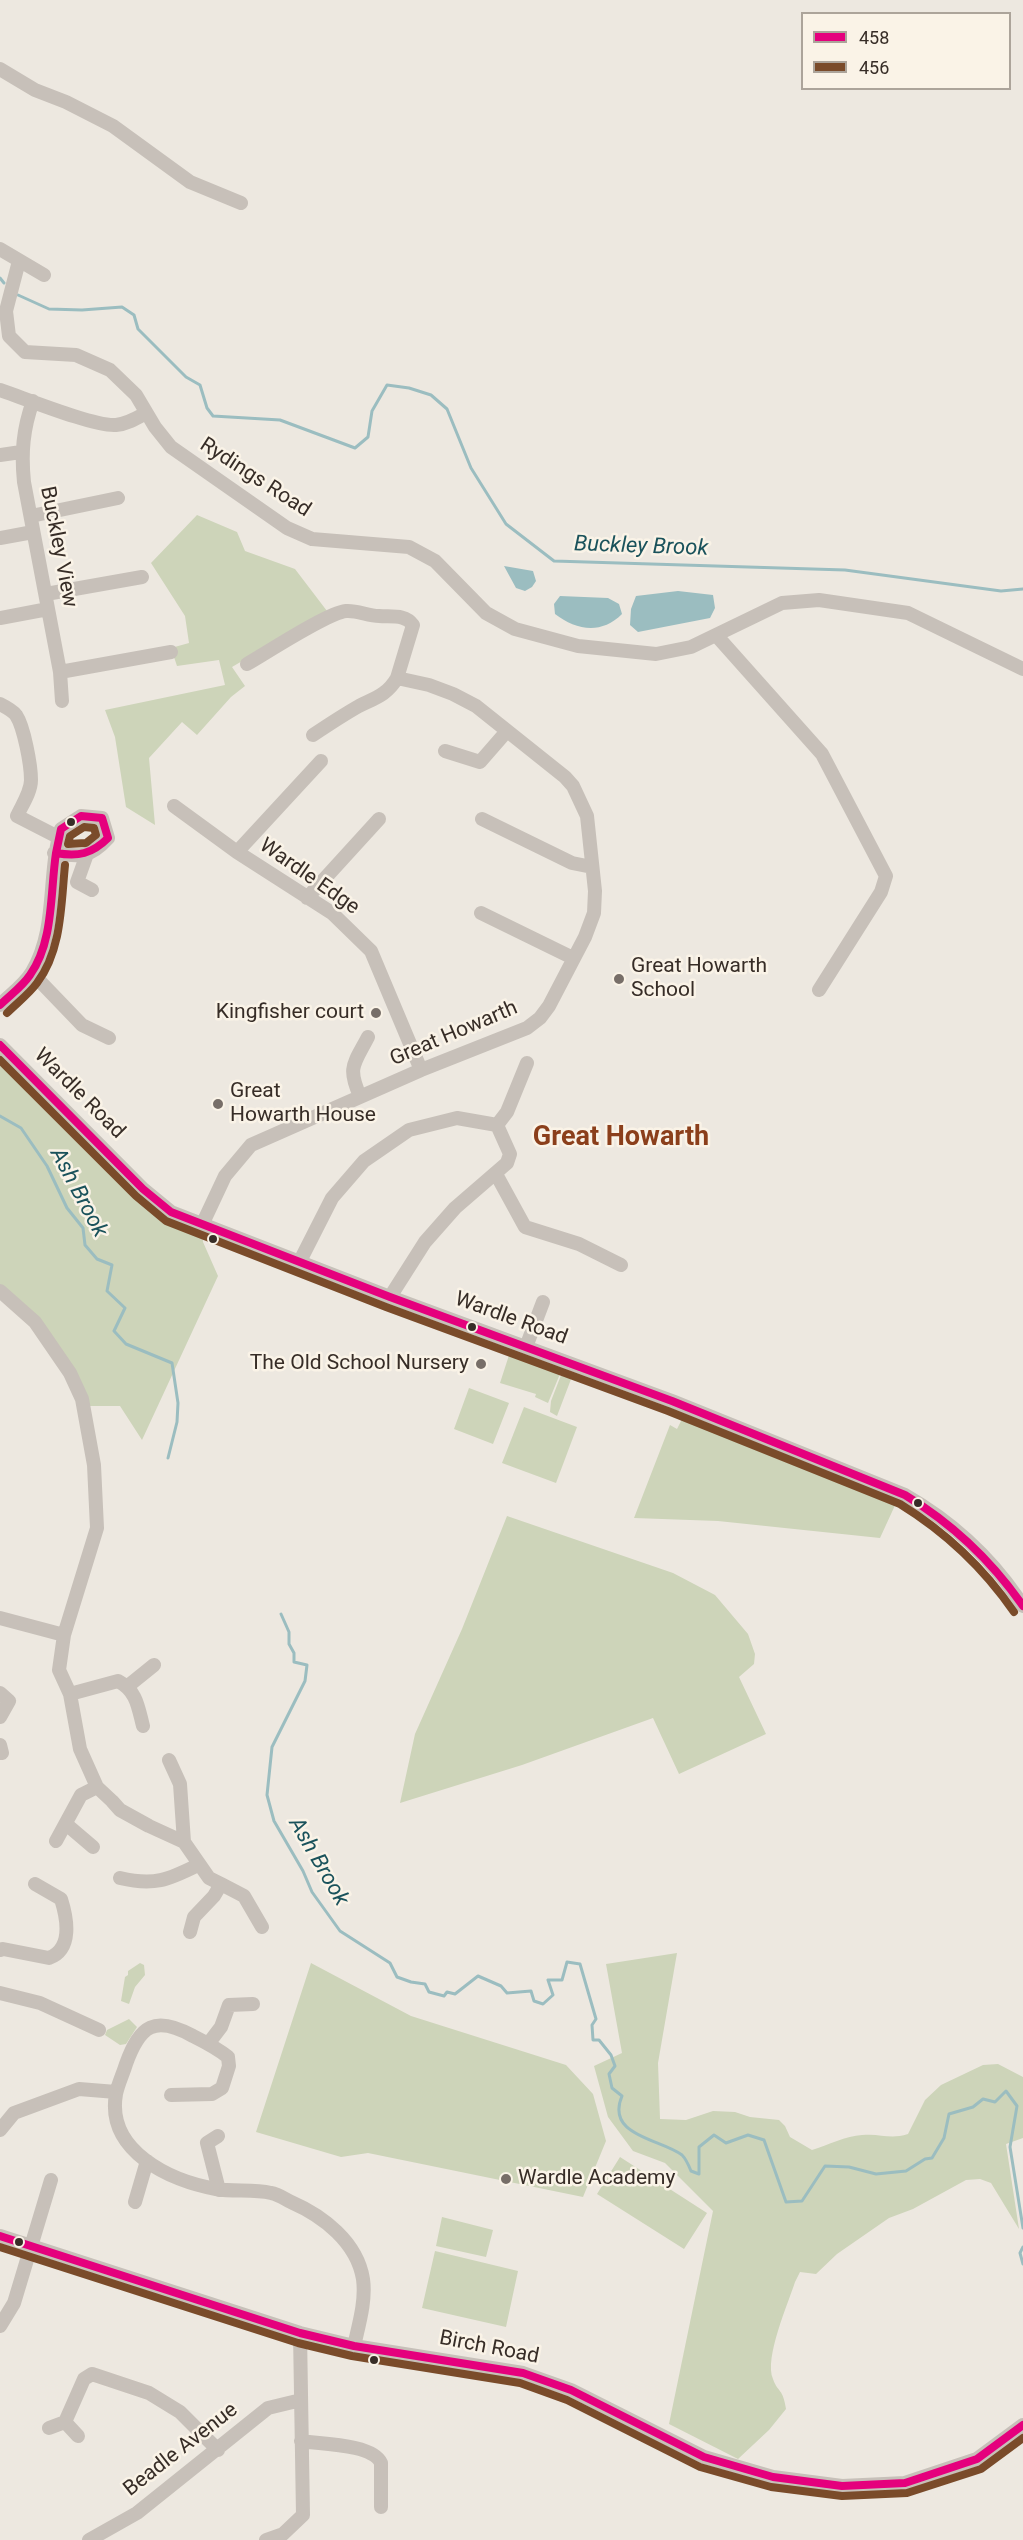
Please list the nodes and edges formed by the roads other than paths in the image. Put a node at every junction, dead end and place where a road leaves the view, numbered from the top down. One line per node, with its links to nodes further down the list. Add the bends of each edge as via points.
1 (0, 69): 2 (street, via 113,126 190,182)
2 (241, 203)
3 (0, 249): 4 (street)
4 (19, 261): 5 (street); 8 (street, Rydings Road, via 6,310 9,336 25,352 76,355 110,370 136,395)
5 (44, 275)
6 (0, 390): 7 (street)
7 (33, 401): 8 (street, via 115,425); 9 (street, Buckley View)
8 (146, 413): 19 (street, Rydings Road, via 171,447 287,528 312,539 409,546 435,561 486,613 515,629 578,646 656,654 691,647)
9 (21, 452): 10 (street); 12 (street, Buckley View)
10 (0, 455)
11 (118, 498): 12 (street)
12 (31, 516): 13 (street, Buckley View)
13 (33, 532): 14 (street); 16 (street, Buckley View)
14 (0, 538)
15 (142, 577): 16 (street)
16 (46, 594): 17 (street, Buckley View)
17 (48, 609): 18 (street); 23 (street, Buckley View)
18 (0, 618)
19 (716, 635): 22 (street, Rydings Road, via 782,603 819,600 908,613); 44 (street, via 822,754 886,876 881,892)
20 (171, 652): 23 (street)
21 (247, 664): 24 (street, via 333,614 352,611 410,620 413,625)
22 (1023, 669)
23 (60, 672): 25 (street, Buckley View)
24 (397, 678): 27 (street, Great Howarth, via 453,694); 28 (street, via 381,697)
25 (62, 701)
26 (0, 704): 34 (street, via 18,718 31,780 16,816)
27 (507, 730): 29 (street, via 480,762); 38 (street, Great Howarth, via 573,786 587,816)
28 (313, 735)
29 (445, 751)
30 (321, 761): 35 (street)
31 (174, 806): 35 (street, Wardle Edge)
32 (379, 819): 40 (street)
33 (482, 819): 38 (street, via 572,863)
34 (58, 837): 36 (street); 37 (street, via 61,829 81,816 102,818 108,838 96,852)
35 (237, 852): 40 (street, Wardle Edge)
36 (54, 853): 37 (street, via 78,857); 43 (street, via 49,931)
37 (87, 854): 39 (street, via 77,882)
38 (592, 867): 42 (street, Great Howarth, via 594,913)
39 (92, 890)
40 (308, 898): 50 (street, Wardle Edge, via 332,913 372,951)
41 (481, 913): 42 (street)
42 (573, 958): 50 (street, Great Howarth, via 540,1018 527,1028)
43 (32, 973): 45 (street); 47 (street, via 82,1025)
44 (819, 990)
45 (0, 1005)
46 (368, 1037): 51 (street, via 351,1069)
47 (109, 1038)
48 (0, 1045): 54 (street, Wardle Road, via 156,1201)
49 (528, 1063): 52 (street, via 507,1112)
50 (422, 1070): 51 (street, Great Howarth)
51 (360, 1096): 54 (street, Great Howarth, via 250,1145 225,1176)
52 (497, 1125): 53 (street, via 510,1154); 55 (street, via 457,1118 400,1136 364,1161 332,1198)
53 (496, 1174): 56 (street, via 525,1227 579,1244); 58 (street, via 455,1208 425,1242)
54 (202, 1225): 55 (street, Wardle Road)
55 (300, 1261): 58 (street, Wardle Road)
56 (621, 1265)
57 (0, 1291): 63 (street, via 35,1322 70,1373 82,1399 94,1465 97,1528)
58 (390, 1297): 60 (street, Wardle Road)
59 (543, 1302): 60 (street)
60 (526, 1347): 61 (street, Wardle Road, via 905,1495 940,1516 971,1542 1004,1577)
61 (1023, 1606)
62 (0, 1618): 63 (street)
63 (64, 1635): 67 (street, via 59,1671)
64 (154, 1665): 65 (street)
65 (128, 1686): 67 (street, via 118,1681); 69 (street, via 136,1697)
66 (0, 1694): 68 (street, via 9,1701)
67 (70, 1694): 73 (street, via 80,1749)
68 (0, 1717)
69 (143, 1726)
70 (0, 1745): 71 (street)
71 (0, 1753)
72 (169, 1760): 76 (street, via 180,1784)
73 (97, 1787): 74 (street, via 81,1795); 76 (street, via 120,1810)
74 (66, 1824): 75 (street); 77 (street)
75 (56, 1841)
76 (184, 1842): 78 (street)
77 (93, 1847)
78 (198, 1865): 79 (street, via 169,1880 142,1883); 81 (street, via 209,1878)
79 (120, 1878)
80 (35, 1884): 84 (street, via 61,1899 67,1930 60,1948 49,1958)
81 (221, 1884): 82 (street, via 244,1896); 83 (street, via 194,1917)
82 (262, 1927)
83 (190, 1932)
84 (0, 1950)
85 (0, 1993): 87 (street, via 40,2004)
86 (253, 2004): 88 (street, via 228,2005 221,2027)
87 (99, 2030)
88 (208, 2044): 89 (street, via 179,2028 155,2025 142,2032 134,2043); 90 (street, via 228,2057 222,2088 212,2094)
89 (116, 2092): 91 (street, via 79,2089 14,2113); 93 (street, via 114,2111 119,2131 129,2148)
90 (171, 2095)
91 (0, 2130)
92 (218, 2136): 95 (street, via 207,2143)
93 (147, 2161): 95 (street, via 188,2183); 96 (street)
94 (51, 2180): 98 (street)
95 (219, 2190): 101 (street, via 272,2193 309,2210 346,2242 356,2256 362,2278 363,2298)
96 (135, 2202)
97 (0, 2236): 98 (street, Birch Road)
98 (30, 2246): 99 (street, via 14,2303); 100 (street, Birch Road)
99 (0, 2326)
100 (300, 2333): 101 (street, Birch Road); 102 (street)
101 (354, 2346): 104 (street, Birch Road, via 523,2373 571,2390 704,2457 773,2477 842,2486 905,2483 977,2459)
102 (301, 2400): 107 (street); 108 (street, Beadle Avenue, via 268,2408)
103 (66, 2422): 105 (street); 106 (street); 108 (street, via 84,2379 92,2374 149,2393 180,2412)
104 (1022, 2427)
105 (49, 2428)
106 (78, 2436)
107 (301, 2441): 109 (street, via 365,2449 378,2457); 110 (street)
108 (218, 2450): 111 (street, Beadle Avenue, via 137,2513)
109 (381, 2507)
110 (299, 2518): 112 (street, via 283,2534); 113 (street)
111 (89, 2540)
112 (266, 2540)
113 (296, 2540)

